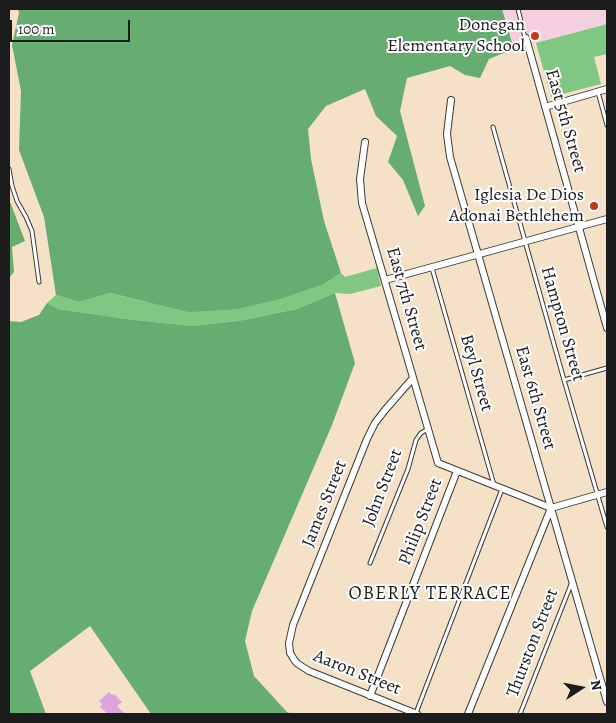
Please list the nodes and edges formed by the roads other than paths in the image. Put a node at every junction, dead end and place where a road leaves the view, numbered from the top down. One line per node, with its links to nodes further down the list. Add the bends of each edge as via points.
1 (518, 9): 2 (lane)
2 (526, 38): 6 (street, East 5th Street)
3 (607, 89): 4 (street)
4 (598, 92): 6 (street); 7 (lane)
5 (451, 100): 14 (street, East 6th Street, via 448,150)
6 (545, 107): 12 (street, East 5th Street)
7 (607, 125)
8 (493, 127): 13 (lane, Hampton Street)
9 (365, 142): 16 (street, East 7th Street, via 360,169 361,195)
10 (9, 169): 17 (lane, via 17,201 32,231)
11 (607, 219): 12 (street)
12 (579, 227): 13 (street); 18 (street, East 5th Street)
13 (525, 242): 14 (street); 21 (lane, Hampton Street)
14 (478, 254): 15 (street); 28 (street, East 6th Street)
15 (432, 267): 16 (street); 24 (lane, Beyl Street)
16 (385, 280): 20 (street, East 7th Street)
17 (39, 282)
18 (607, 328)
19 (607, 368): 21 (lane)
20 (413, 378): 22 (street, East 7th Street); 32 (street, James Street, via 375,423 367,439 293,625 289,638)
21 (564, 380): 27 (lane, Hampton Street)
22 (428, 429): 23 (street, East 7th Street, via 438,463); 30 (lane, John Street, via 416,440 408,469)
23 (457, 471): 24 (street); 33 (street, Philip Street)
24 (494, 486): 25 (street)
25 (502, 489): 28 (street); 35 (lane)
26 (607, 492): 27 (street)
27 (598, 495): 28 (street); 29 (lane, Hampton Street)
28 (550, 508): 31 (street, East 6th Street); 36 (street)
29 (607, 527)
30 (370, 563)
31 (572, 581): 34 (street, East 6th Street); 37 (lane, Thurston Street)
32 (290, 653): 33 (street, Aaron Street, via 308,671)
33 (370, 696): 35 (street, Aaron Street)
34 (607, 702)
35 (416, 714)
36 (468, 714)
37 (520, 714)

